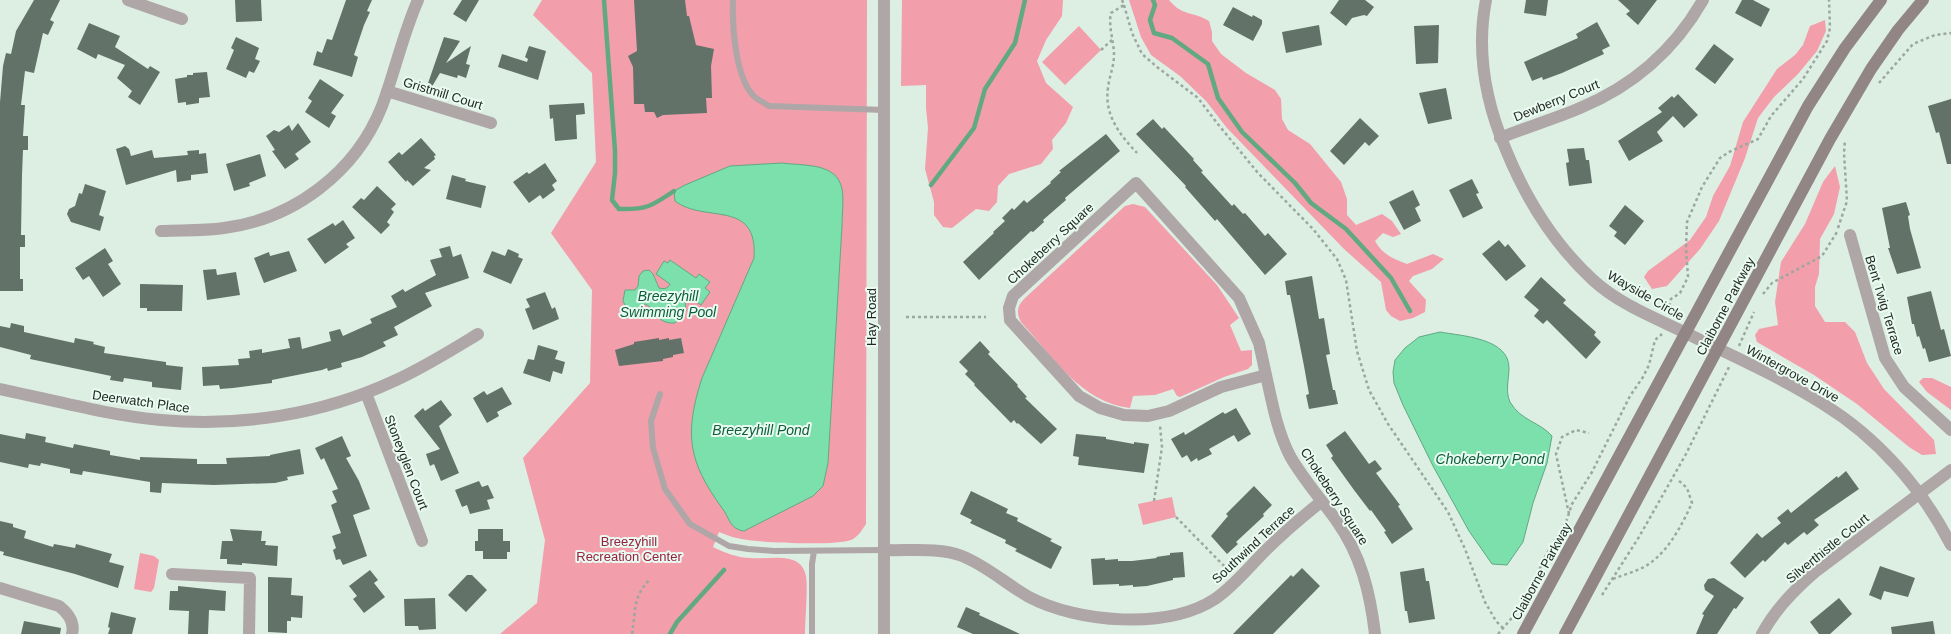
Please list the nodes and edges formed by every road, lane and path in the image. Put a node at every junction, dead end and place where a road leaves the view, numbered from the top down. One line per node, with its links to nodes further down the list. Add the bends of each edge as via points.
1 (128, 0): 11 (street)
2 (418, 0): 16 (street)
3 (733, 0): 17 (lane, via 734,42 747,86 756,98 769,106)
4 (884, 0): 17 (street, Hay Road)
5 (1122, 0): 10 (path)
6 (1486, 0): 19 (street, Wayside Circle, via 1482,17 1482,63 1489,101)
7 (1703, 0): 19 (street, Dewberry Court, via 1681,34 1651,65 1618,89 1581,108)
8 (1881, 0): 28 (main road, Claiborne Parkway, via 1845,48 1808,106)
9 (1923, 0): 30 (main road, Claiborne Parkway, via 1871,69 1830,139)
10 (1124, 5): 13 (path, via 1111,13); 56 (path, via 1132,33 1142,54 1198,98 1258,173 1313,229 1337,258 1346,280 1357,351 1369,390 1388,424 1448,512 1485,602)
11 (182, 19)
12 (1951, 33): 15 (path, via 1935,35 1913,44)
13 (1113, 39): 14 (path); 21 (path, via 1114,66 1108,88 1109,108 1119,133)
14 (1101, 50)
15 (1875, 89)
16 (387, 91): 18 (street, Gristmill Court); 22 (street, via 375,121 358,149 332,178 302,201 256,222 225,228)
17 (885, 110): 48 (street, Hay Road)
18 (491, 123)
19 (1500, 138): 28 (street, Wayside Circle, via 1518,179 1542,221 1588,275 1617,298)
20 (1846, 138): 24 (path, via 1844,153 1847,201 1835,237 1822,256 1772,283)
21 (1137, 153)
22 (161, 231)
23 (1850, 235): 37 (street, Bent Twig Terrace, via 1885,358 1904,387)
24 (1759, 298)
25 (1757, 305): 31 (path)
26 (906, 317): 27 (path)
27 (986, 317)
28 (1686, 333): 30 (street, Wintergrove Drive); 63 (main road, Claiborne Parkway)
29 (478, 334): 34 (street, Deerwatch Place, via 419,369)
30 (1718, 349): 31 (street, Wintergrove Drive); 64 (main road, Claiborne Parkway)
31 (1734, 356): 41 (street, Wintergrove Drive, via 1825,405 1854,426 1882,450); 53 (path, via 1686,454 1639,538)
32 (1266, 375): 32 (street, Chokeberry Square, via 1259,343 1239,298 1136,183 1013,296 1009,308 1010,320 1079,396 1112,412 1136,416 1162,412 1221,387); 43 (street, Chokeberry Square, via 1290,456)
33 (0, 390): 34 (street, Deerwatch Place, via 127,416 191,422 279,416)
34 (366, 393): 46 (street, Stoneyglen Court)
35 (660, 394): 49 (lane, via 652,421 653,448 665,489 690,524 729,546 774,551)
36 (1160, 425): 42 (path, via 1162,446)
37 (1951, 430)
38 (1589, 433): 44 (path, via 1576,430 1562,437 1556,454)
39 (1951, 470): 41 (street, Silverthistle Court)
40 (1678, 480): 53 (path, via 1687,488 1692,503 1683,522 1658,557 1642,568)
41 (1919, 494): 47 (street, Wintergrove Drive); 65 (street, Silverthistle Court, via 1796,588)
42 (1154, 501)
43 (1322, 501): 48 (street, Southwind Terrace, via 1286,530 1215,599 1179,614 1158,618 1114,619 1066,612 1030,597 984,567 961,556 944,551); 62 (street, Chokeberry Square, via 1350,542 1360,562 1368,584)
44 (1569, 515)
45 (1176, 518): 50 (path)
46 (422, 541)
47 (1951, 545)
48 (884, 550): 49 (lane); 61 (street, Hay Road)
49 (814, 551): 60 (lane)
50 (1230, 571)
51 (172, 574): 58 (street, via 250,578)
52 (650, 579): 59 (path, via 637,598)
53 (1612, 579): 55 (path)
54 (0, 588): 57 (street, via 59,606 71,619)
55 (1601, 597)
56 (1503, 628)
57 (72, 634)
58 (249, 634)
59 (632, 634)
60 (812, 634)
61 (884, 634)
62 (1375, 634)
63 (1523, 634)
64 (1565, 634)
65 (1762, 634)

